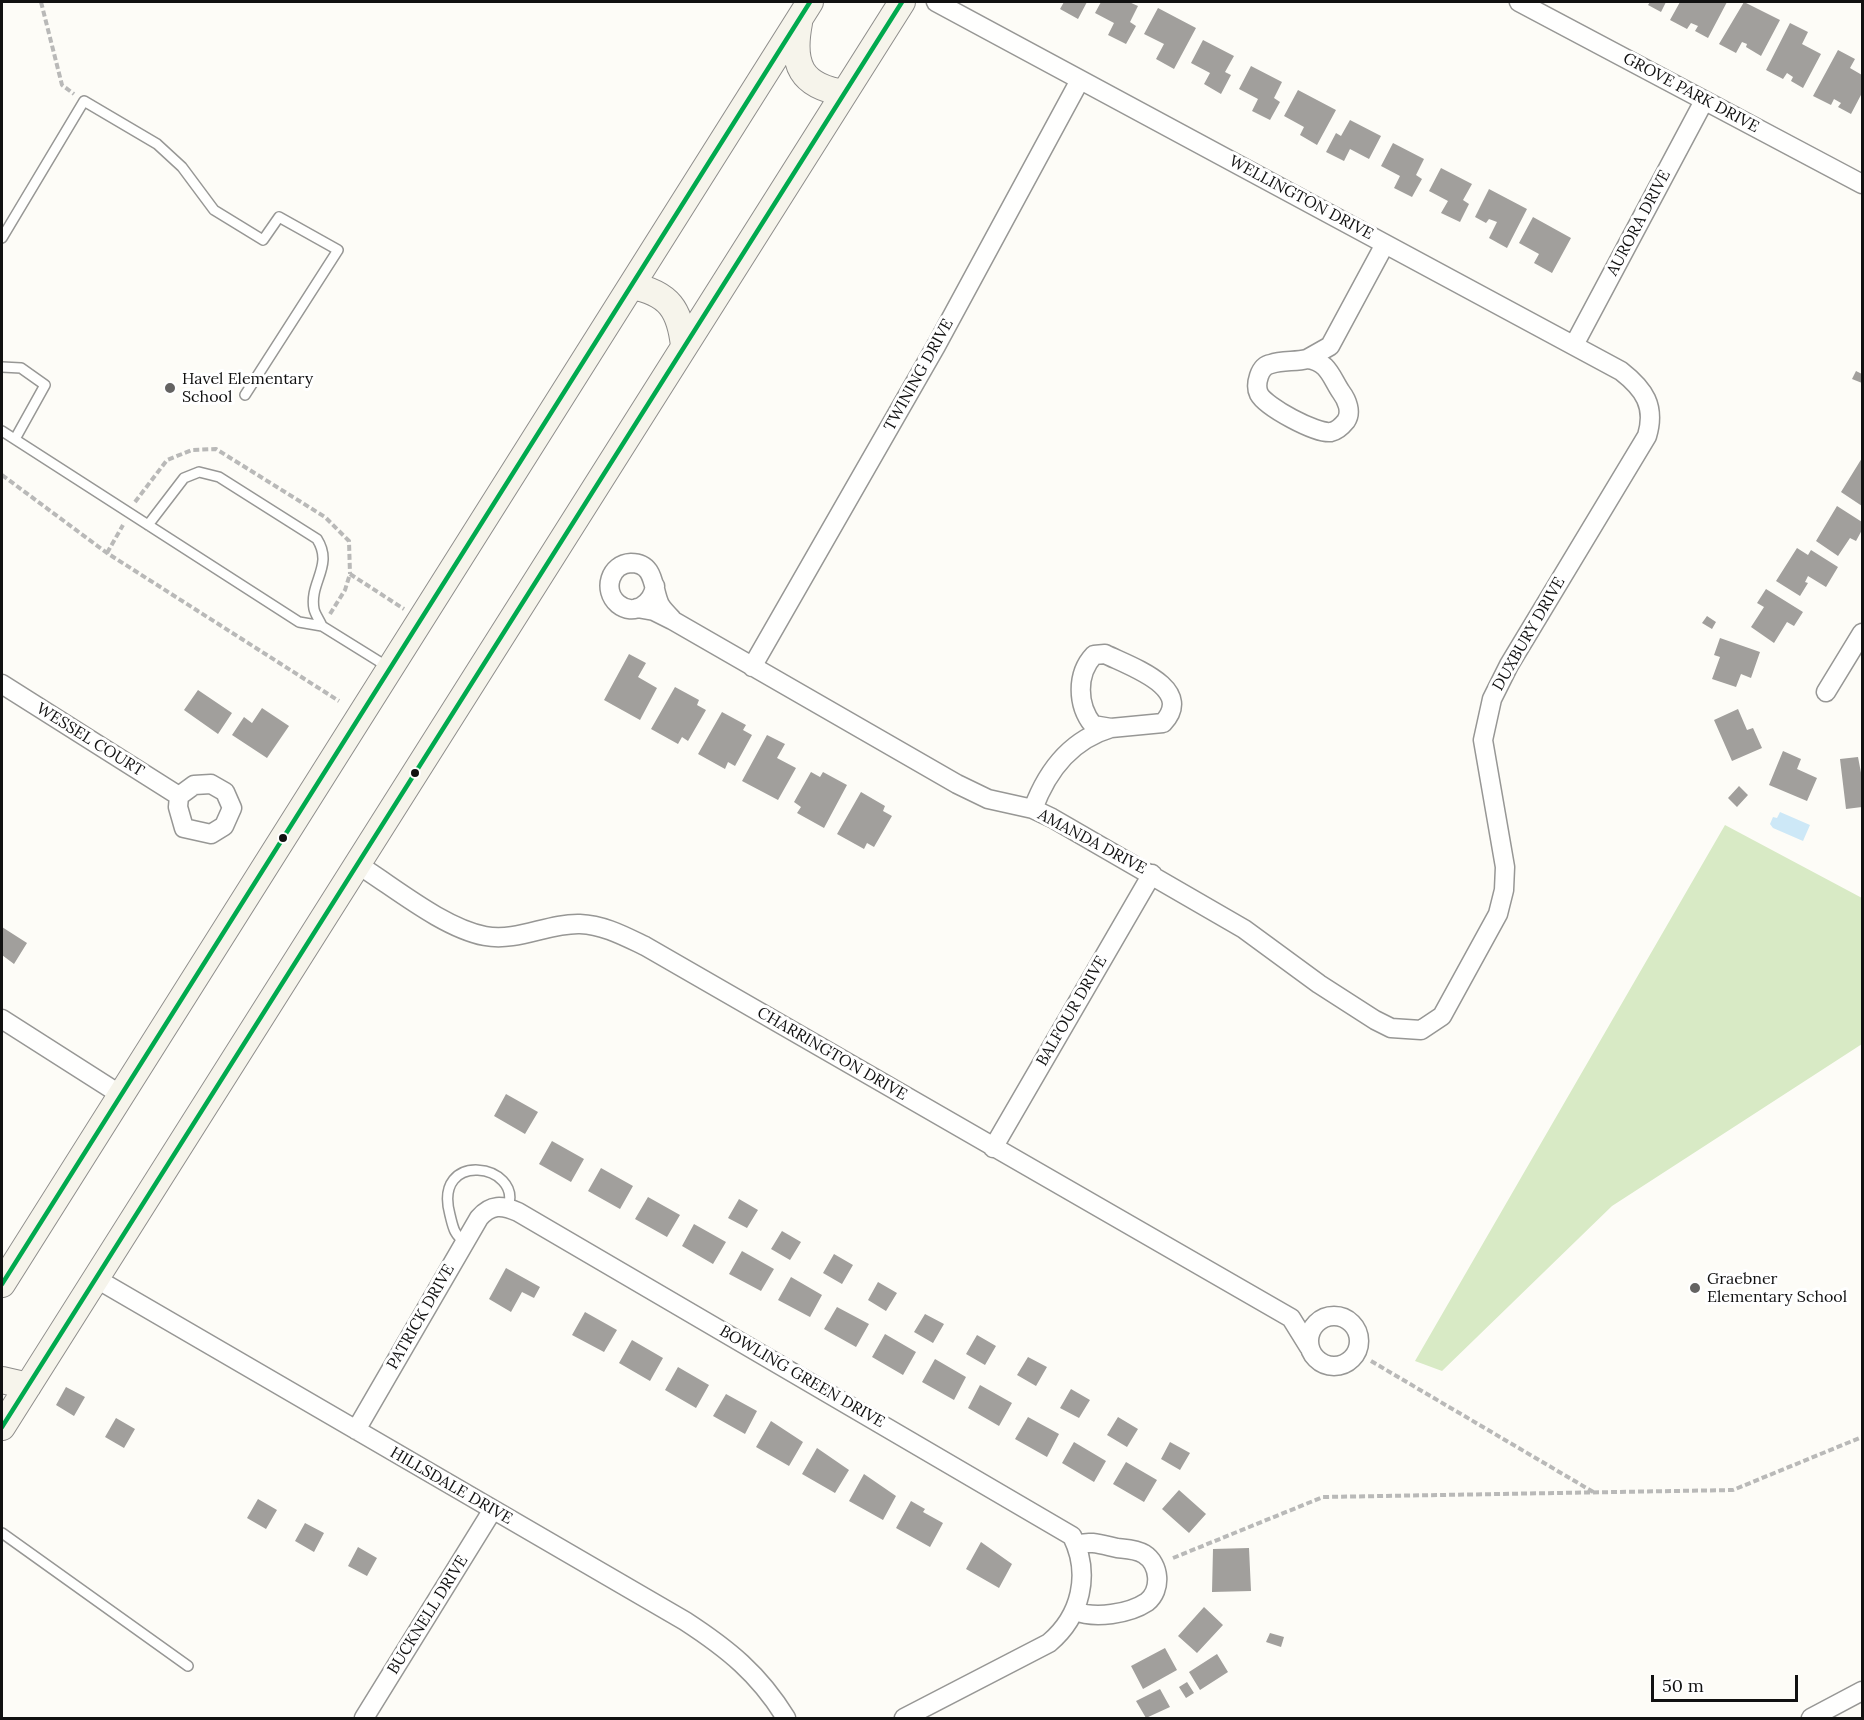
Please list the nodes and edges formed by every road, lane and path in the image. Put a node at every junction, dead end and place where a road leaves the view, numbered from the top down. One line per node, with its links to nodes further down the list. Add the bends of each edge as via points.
1 (42, 2): 8 (path, via 62,85)
2 (902, 2): 7 (main road)
3 (936, 2): 6 (street, WELLINGTON DRIVE)
4 (1519, 2): 9 (street, GROVE PARK DRIVE)
5 (805, 9): 7 (main road, via 795,41 801,70 817,87); 13 (main road)
6 (1080, 80): 12 (street, WELLINGTON DRIVE); 32 (street, TWINING DRIVE, via 936,346)
7 (844, 93): 15 (main road)
8 (84, 101): 11 (lane); 20 (lane, via 157,144 182,167 214,210 263,240 279,217 338,249)
9 (1704, 101): 10 (street, GROVE PARK DRIVE); 14 (street, AURORA DRIVE)
10 (1863, 184)
11 (2, 238)
12 (1385, 243): 14 (street, WELLINGTON DRIVE); 16 (street)
13 (632, 286): 15 (main road, via 656,292 667,300 682,324); 33 (main road)
14 (1574, 345): 21 (street, WELLINGTON DRIVE, via 1636,383)
15 (684, 346): 42 (main road)
16 (1330, 346): 17 (street); 19 (street)
17 (1307, 359): 19 (street, via 1322,362); 19 (street, via 1269,364 1262,369 1259,395 1304,424 1330,432 1341,426 1349,414 1348,404)
18 (2, 367): 23 (lane, via 21,369 45,385)
19 (1332, 376)
20 (245, 395)
21 (1651, 411): 45 (street, DUXBURY DRIVE, via 1651,424 1641,449 1492,699 1483,740 1505,867 1504,890 1498,914 1460,988 1442,1016)
22 (2, 430): 23 (lane)
23 (15, 439): 25 (lane)
24 (2, 475): 36 (path, via 107,553)
25 (148, 525): 30 (lane, via 299,622); 30 (lane, via 184,478 199,472 219,477 317,539 324,562 316,582 314,609)
26 (655, 586): 27 (street, via 650,600); 27 (street, via 645,567 630,563 616,569 609,582 612,596 622,607); 29 (street, via 660,604)
27 (637, 608): 29 (street, AMANDA DRIVE)
28 (410, 612): 30 (path, via 350,574 345,590)
29 (672, 620): 32 (street, AMANDA DRIVE)
30 (322, 626): 33 (lane)
31 (1863, 633): 35 (street)
32 (752, 667): 41 (street, AMANDA DRIVE, via 957,784 988,799)
33 (390, 669): 46 (main road)
34 (2, 684): 40 (street, WESSEL COURT)
35 (1826, 692)
36 (339, 701)
37 (1083, 707): 38 (street, via 1093,725); 38 (street, via 1081,678 1094,656 1105,654 1148,675 1167,690 1173,701 1172,710 1162,723); 39 (street)
38 (1111, 728): 39 (street)
39 (1082, 740): 41 (street, via 1050,772)
40 (179, 796)
41 (1033, 809): 43 (street, AMANDA DRIVE)
42 (357, 864): 47 (street, CHARRINGTON DRIVE, via 440,917 484,936 510,938 580,924 609,929 645,946); 50 (main road)
43 (1152, 874): 45 (street, AMANDA DRIVE, via 1244,928 1375,1020 1391,1028); 47 (street, BALFOUR DRIVE)
44 (2, 1019): 46 (street)
45 (1421, 1030)
46 (120, 1095): 51 (main road)
47 (993, 1148): 52 (street, CHARRINGTON DRIVE)
48 (499, 1207): 49 (street, PATRICK DRIVE, via 479,1218); 49 (lane, via 510,1200 502,1181 491,1173 467,1170 454,1178 446,1203 453,1230); 64 (street, BOWLING GREEN DRIVE, via 1063,1528)
49 (465, 1242): 59 (street, PATRICK DRIVE)
50 (95, 1278): 57 (main road); 59 (street, HILLSDALE DRIVE)
51 (2, 1284)
52 (1291, 1318): 53 (street, CHARRINGTON DRIVE); 54 (street, CHARRINGTON DRIVE)
53 (1323, 1318): 54 (street, via 1311,1329); 54 (street, CHARRINGTON DRIVE, via 1338,1316 1352,1324 1359,1339 1357,1353 1343,1365 1325,1366)
54 (1309, 1347)
55 (1371, 1361): 61 (path)
56 (2, 1380): 57 (main road)
57 (28, 1386): 58 (main road)
58 (2, 1427)
59 (356, 1430): 62 (street, HILLSDALE DRIVE)
60 (1863, 1437): 61 (path, via 1733,1490)
61 (1599, 1494): 65 (path, via 1323,1497)
62 (492, 1510): 69 (street, BUCKNELL DRIVE); 70 (street, HILLSDALE DRIVE, via 717,1642 768,1689)
63 (2, 1533): 67 (lane)
64 (1076, 1545): 66 (street, via 1081,1577); 66 (street, via 1092,1543 1138,1551 1153,1562 1158,1582 1146,1602 1131,1608 1091,1616)
65 (1173, 1558)
66 (1075, 1611): 71 (street, via 1049,1643)
67 (188, 1666)
68 (1863, 1691): 72 (street)
69 (363, 1719)
70 (786, 1719)
71 (904, 1719)
72 (1811, 1719)

